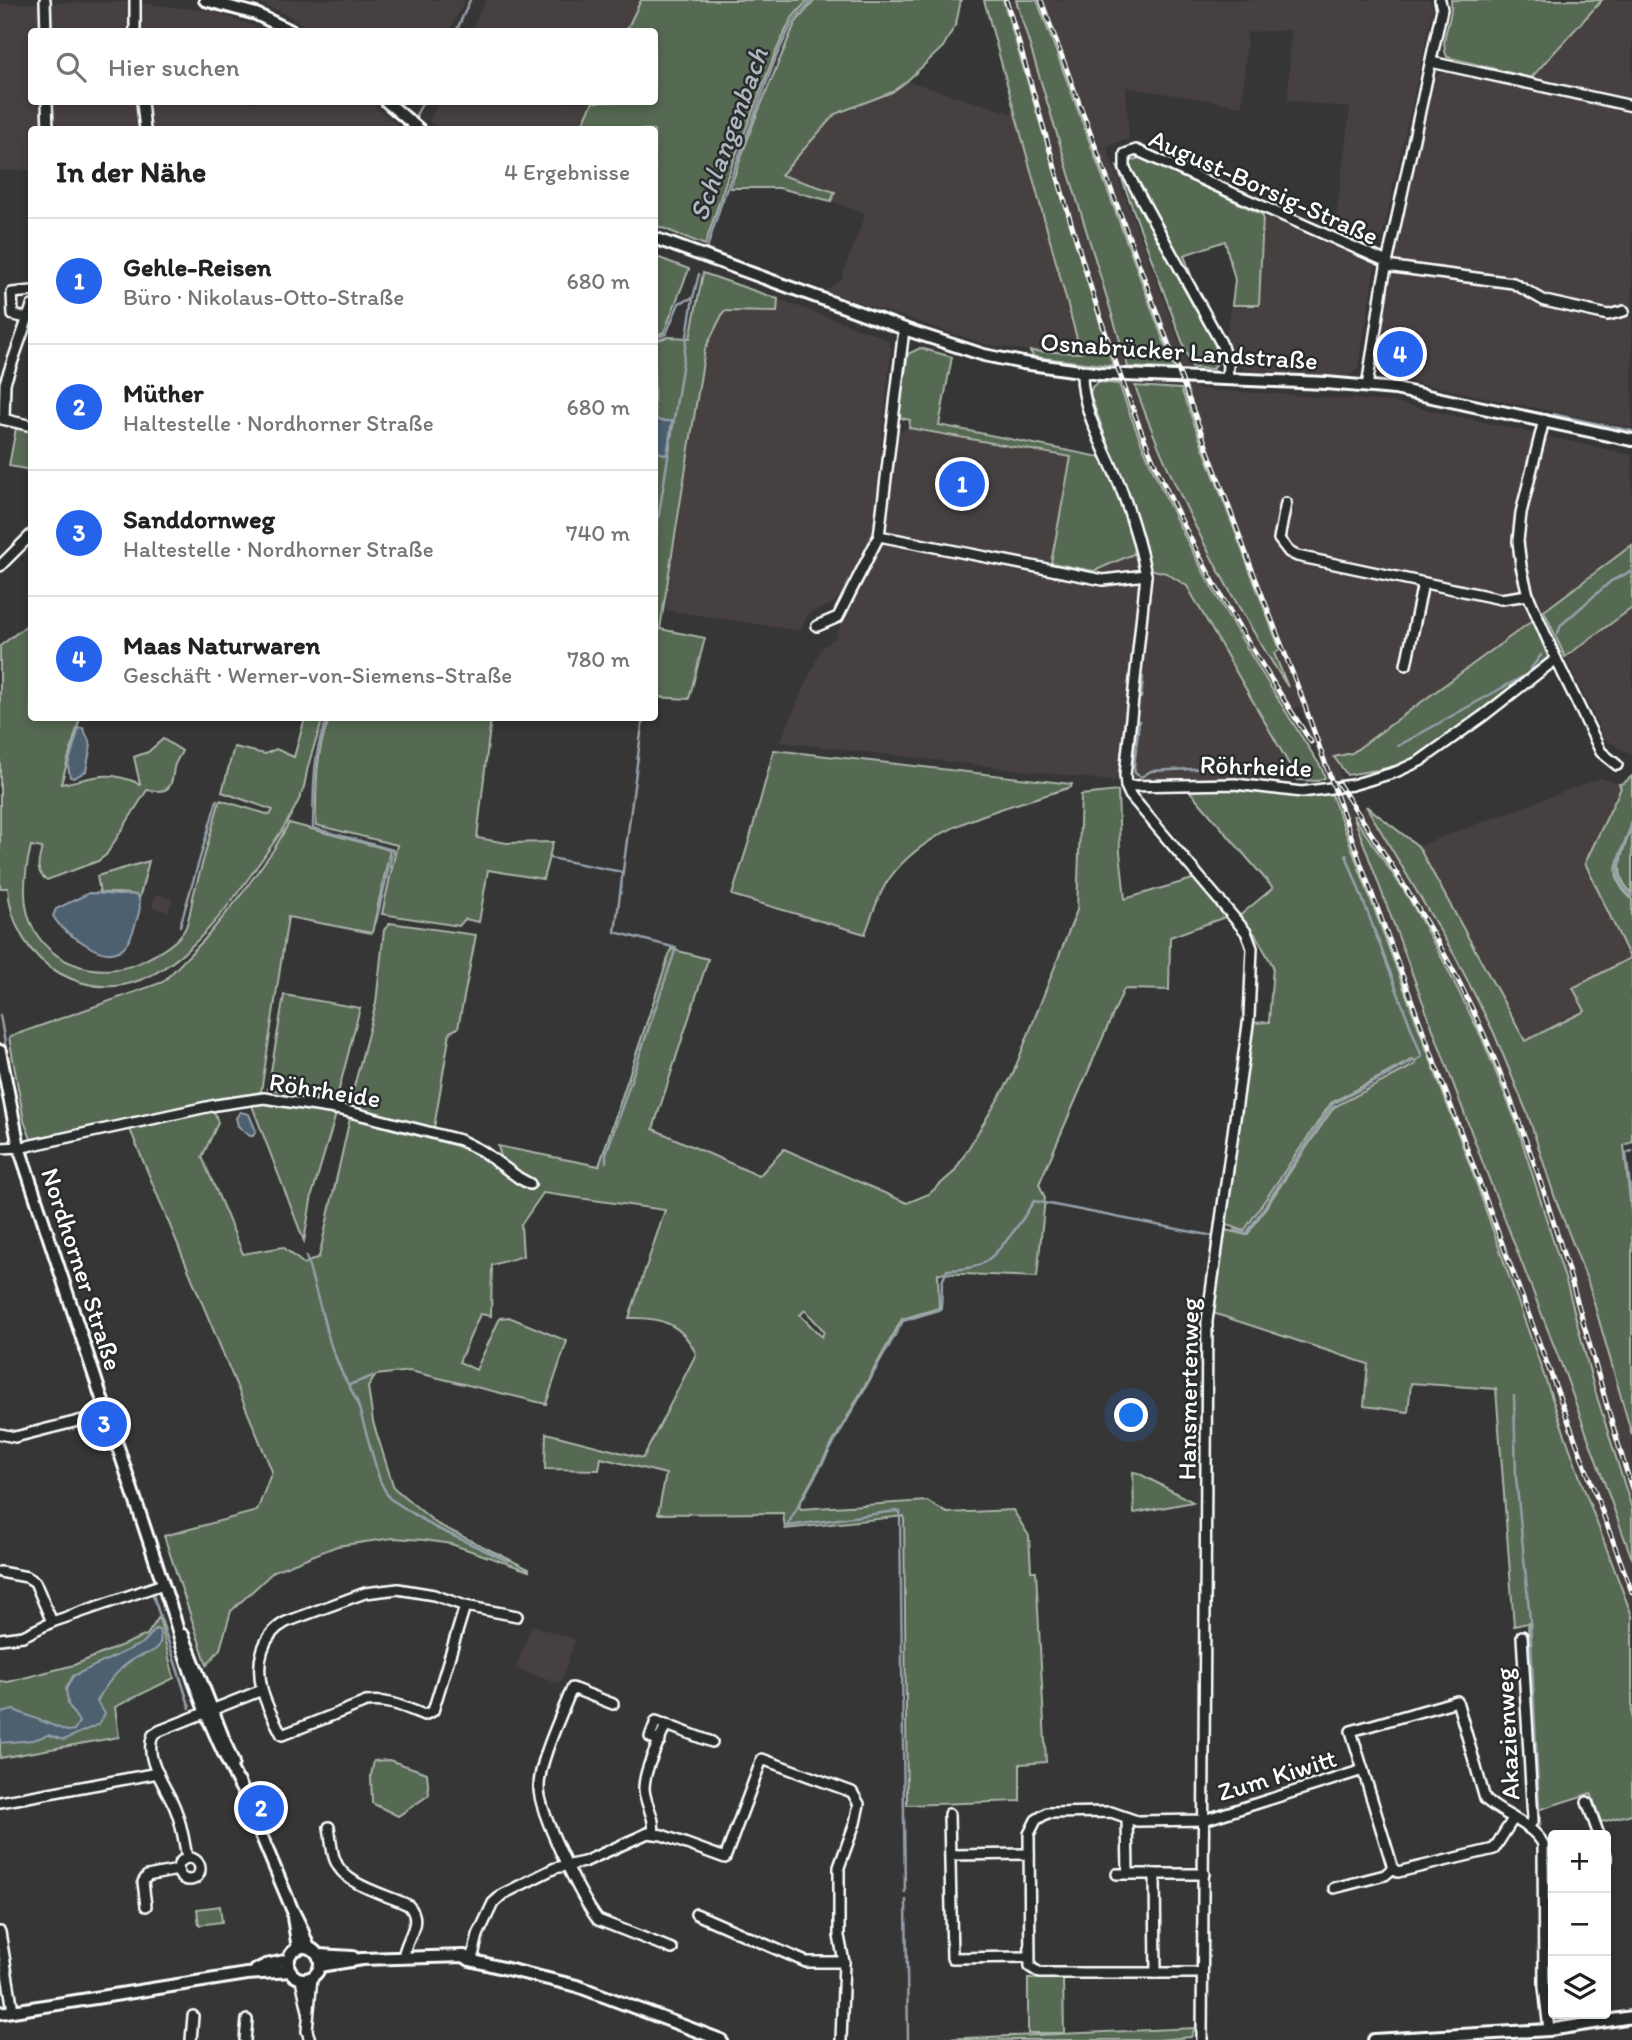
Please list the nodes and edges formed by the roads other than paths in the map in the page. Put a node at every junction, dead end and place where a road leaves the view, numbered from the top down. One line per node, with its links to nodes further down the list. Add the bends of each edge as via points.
1 (45, 0): 5 (street)
2 (135, 0): 6 (street)
3 (205, 0): 7 (street, via 256,14)
4 (1440, 0): 8 (street)
5 (46, 28)
6 (135, 28)
7 (285, 28)
8 (1431, 62): 12 (street); 17 (street)
9 (47, 105): 13 (street)
10 (142, 105): 14 (street)
11 (391, 105): 15 (street)
12 (1632, 106)
13 (48, 126)
14 (145, 126)
15 (415, 126)
16 (658, 239): 21 (street, Osnabrücker Landstraße)
17 (1386, 264): 19 (street, August-Borsig-Straße, via 1513,283 1545,300 1608,315); 23 (street, August-Borsig-Straße, via 1136,150 1125,154 1125,169 1221,343); 24 (street)
18 (28, 291): 20 (street, via 12,293 13,315)
19 (1623, 311)
20 (27, 318): 25 (street, via 5,383)
21 (904, 329): 22 (street, Osnabrücker Landstraße, via 984,355); 30 (street)
22 (1082, 372): 23 (street, Osnabrücker Landstraße); 33 (street, via 1091,417 1120,487)
23 (1227, 379): 24 (street, Osnabrücker Landstraße)
24 (1367, 387): 26 (street, Osnabrücker Landstraße)
25 (2, 419): 27 (street)
26 (1544, 420): 28 (street, Osnabrücker Landstraße); 35 (street, via 1518,541)
27 (28, 425)
28 (1632, 440)
29 (1286, 503): 34 (street, via 1279,539 1289,552)
30 (879, 536): 33 (street, via 1104,580); 36 (street, via 838,617)
31 (28, 538): 32 (street)
32 (0, 566)
33 (1146, 575): 40 (street)
34 (1423, 583): 35 (street, via 1501,599); 38 (street)
35 (1528, 595): 37 (street)
36 (817, 626)
37 (1556, 659): 39 (street, via 1601,752); 40 (street, Röhrheide, via 1420,761 1352,785 1303,792 1236,784)
38 (1406, 664)
39 (1618, 765)
40 (1126, 786): 66 (street, Hansmertenweg, via 1246,932 1252,947 1249,1017 1207,1321)
41 (0, 1051): 42 (street, Nordhorner Straße)
42 (19, 1147): 43 (street, Röhrheide); 44 (street, Röhrheide, via 264,1098 342,1110 460,1140); 45 (street, Nordhorner Straße)
43 (0, 1149)
44 (530, 1184)
45 (106, 1414): 46 (street, via 15,1437); 48 (street, Nordhorner Straße)
46 (0, 1434)
47 (0, 1572): 51 (street, via 35,1582)
48 (163, 1584): 51 (street); 57 (street, Nordhorner Straße, via 184,1653)
49 (465, 1606): 50 (street); 54 (street, via 434,1595 389,1589 365,1593 286,1622 270,1632 263,1645); 54 (street, via 429,1714 379,1700 282,1735)
50 (517, 1616)
51 (52, 1622): 53 (street, via 23,1636)
52 (1522, 1636): 68 (street, Akazienweg, via 1533,1820)
53 (0, 1639)
54 (262, 1690): 57 (street)
55 (1457, 1701): 59 (street, Zum Kiwitt, via 1351,1731); 65 (street, Akazienweg, via 1485,1799)
56 (614, 1704): 74 (street, via 572,1688 541,1770 540,1800)
57 (209, 1712): 60 (street, via 153,1735 150,1750); 88 (street, Nordhorner Straße)
58 (712, 1742): 70 (street, via 666,1724 644,1791 655,1824)
59 (1363, 1770): 66 (street, Zum Kiwitt); 75 (street, Zum Kiwitt)
60 (158, 1773): 61 (street); 73 (street, via 175,1806)
61 (0, 1802)
62 (1587, 1802): 69 (street)
63 (949, 1814): 71 (street)
64 (1127, 1818): 66 (street, Zum Kiwitt); 72 (street, Zum Kiwitt, via 1111,1812 1047,1813 1031,1826); 78 (street)
65 (1513, 1819): 68 (street, Akazienweg); 75 (street, via 1494,1849 1404,1872)
66 (1204, 1820): 80 (street, Hansmertenweg)
67 (330, 1827): 90 (street, via 334,1859 342,1871 413,1909 416,1923)
68 (1528, 1828): 81 (street, Akazienweg, via 1543,1844)
69 (1597, 1830)
70 (653, 1833): 74 (street); 92 (street, via 725,1858 762,1759 852,1792 859,1804 839,1867 839,1936)
71 (951, 1854): 72 (street); 89 (street, via 952,1958)
72 (1029, 1854): 89 (street, Zum Kiwitt)
73 (187, 1858): 76 (street); 76 (street, via 199,1862 198,1876 184,1879)
74 (568, 1866): 87 (street, via 598,1920); 91 (street, via 503,1894 478,1935)
75 (1393, 1868): 82 (street, via 1385,1875)
76 (178, 1870): 83 (street, via 147,1876 143,1882)
77 (1117, 1874): 78 (street)
78 (1128, 1874): 79 (street)
79 (1155, 1874): 80 (street); 94 (street)
80 (1204, 1874): 95 (street, Hansmertenweg)
81 (1548, 1881): 102 (street, Akazienweg, via 1544,1987)
82 (1334, 1888)
83 (146, 1906)
84 (696, 1914): 92 (street, via 806,1962)
85 (0, 1932): 86 (street)
86 (1, 1945): 97 (street)
87 (672, 1949)
88 (311, 1954): 90 (street); 93 (street, via 291,1955); 96 (street)
89 (1028, 1957): 94 (street, via 1030,1967 1040,1973)
90 (403, 1958): 91 (street)
91 (471, 1960): 106 (street, via 578,1986)
92 (844, 1962): 107 (street)
93 (290, 1966): 96 (street); 97 (street, via 266,1965 247,1974)
94 (1156, 1973): 95 (street)
95 (1202, 1973): 108 (street, Hansmertenweg)
96 (306, 1978): 105 (street)
97 (13, 2010): 98 (street)
98 (0, 2013)
99 (193, 2016): 103 (street)
100 (1632, 2017): 102 (street)
101 (247, 2020): 104 (street)
102 (1549, 2030): 109 (street)
103 (191, 2040)
104 (245, 2040)
105 (310, 2040)
106 (721, 2040)
107 (841, 2040)
108 (1202, 2040)
109 (1374, 2040)

